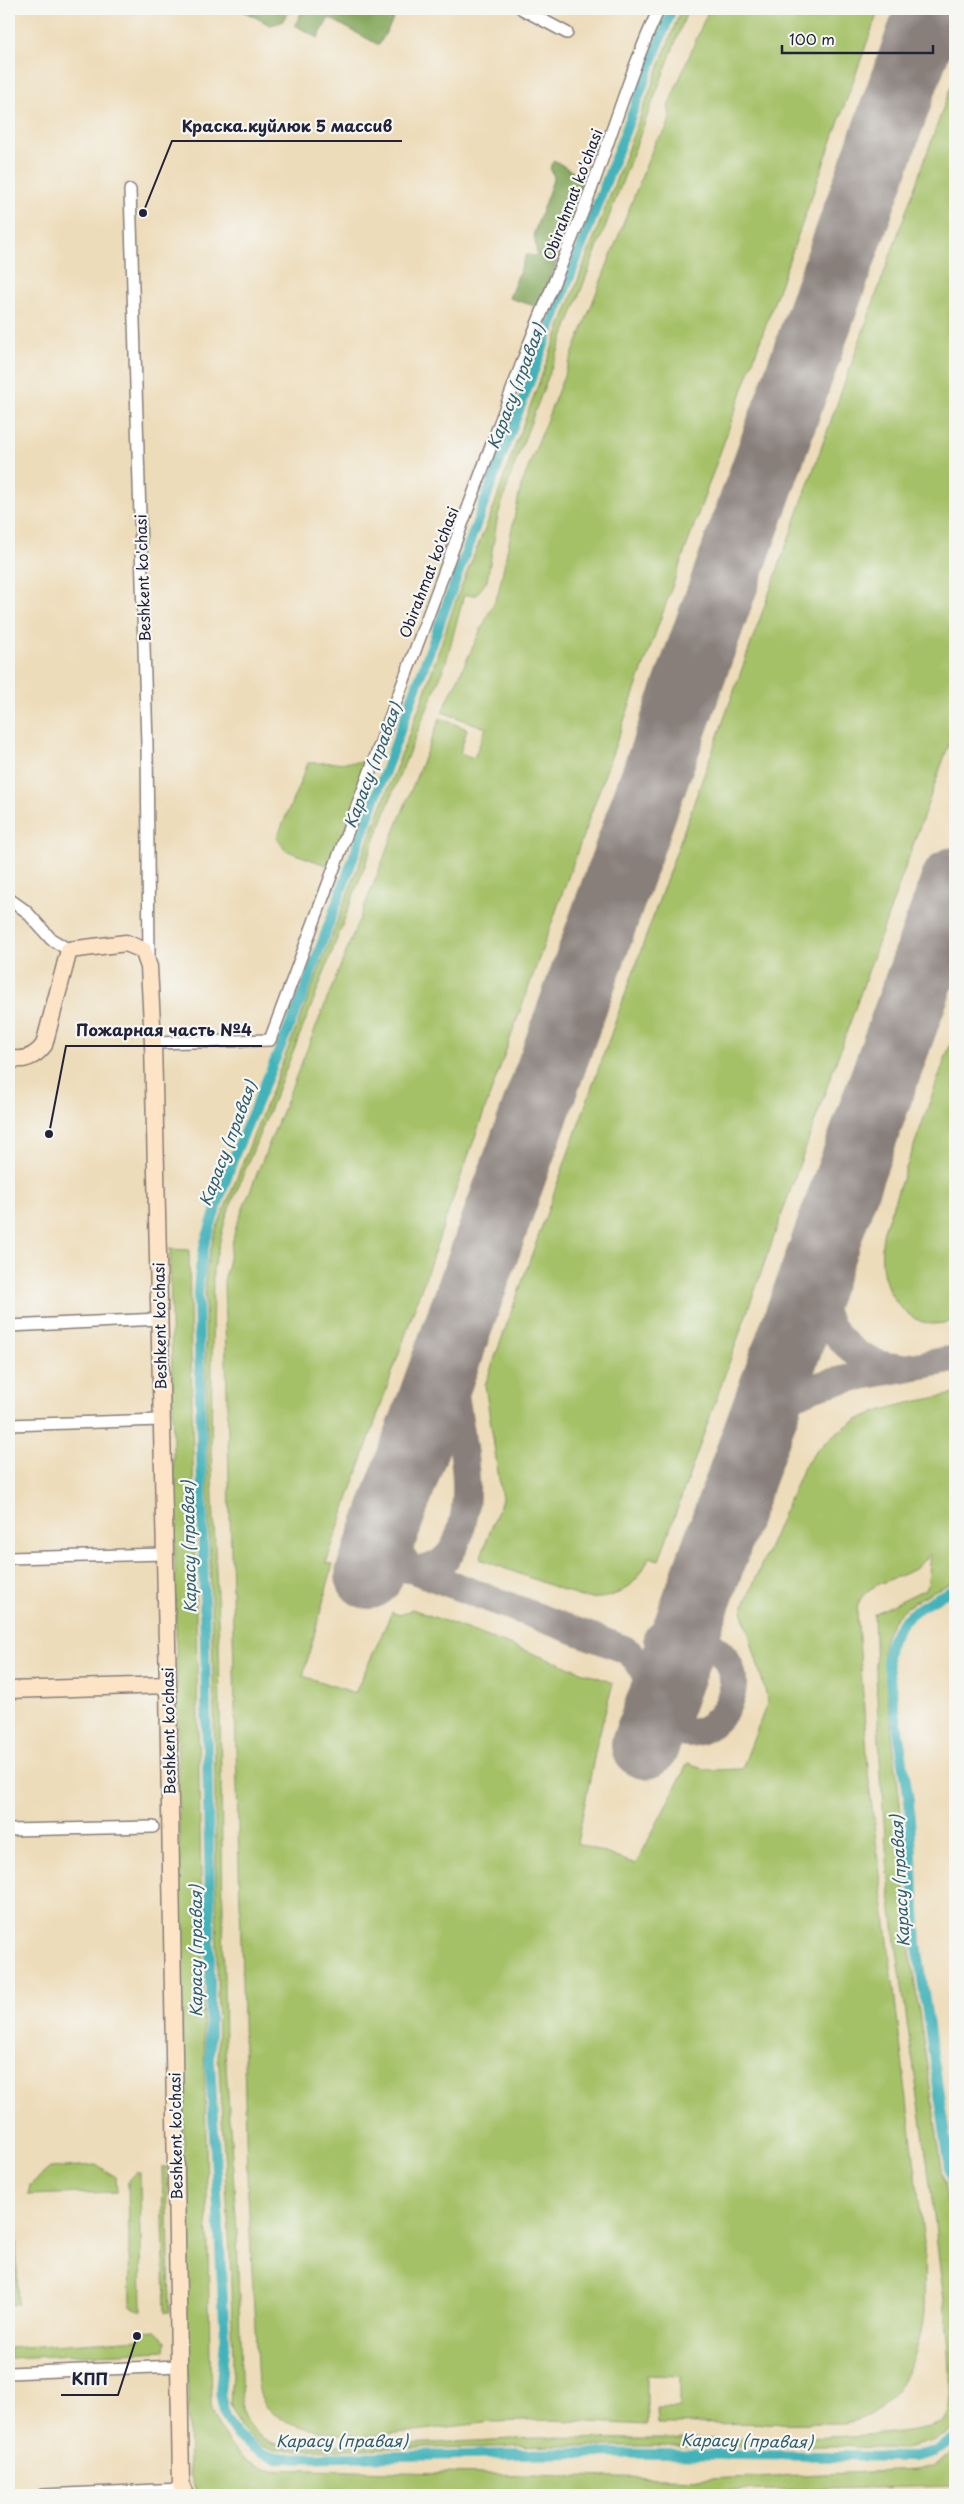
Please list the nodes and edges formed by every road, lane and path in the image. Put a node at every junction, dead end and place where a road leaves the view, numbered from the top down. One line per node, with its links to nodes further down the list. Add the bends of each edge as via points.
1 (522, 9): 3 (street)
2 (659, 9): 10 (street, Obirahmat ko'chasi, via 642,44 588,199 528,347 270,1040)
3 (567, 33)
4 (130, 190): 6 (street, Beshkent ko'chasi, via 147,754)
5 (9, 899): 8 (street, via 26,911 50,939)
6 (149, 933): 7 (street, via 141,940); 9 (street, Beshkent ko'chasi)
7 (126, 943): 8 (street); 9 (street, Beshkent ko'chasi, via 143,950)
8 (69, 950): 11 (street, via 44,1045 27,1058)
9 (149, 966): 10 (street, Beshkent ko'chasi)
10 (153, 1043): 12 (street, Beshkent ko'chasi)
11 (9, 1058)
12 (159, 1319): 13 (street); 14 (street, Beshkent ko'chasi)
13 (9, 1326)
14 (161, 1420): 15 (street); 16 (street, Beshkent ko'chasi)
15 (9, 1425)
16 (164, 1554): 17 (street); 18 (street, Beshkent ko'chasi)
17 (9, 1558)
18 (168, 1685): 19 (street); 22 (street, Beshkent ko'chasi)
19 (9, 1690)
20 (153, 1827): 21 (street)
21 (9, 1830)
22 (179, 2366): 23 (street); 24 (street, Beshkent ko'chasi)
23 (9, 2373)
24 (184, 2492): 25 (street)
25 (43, 2495)

